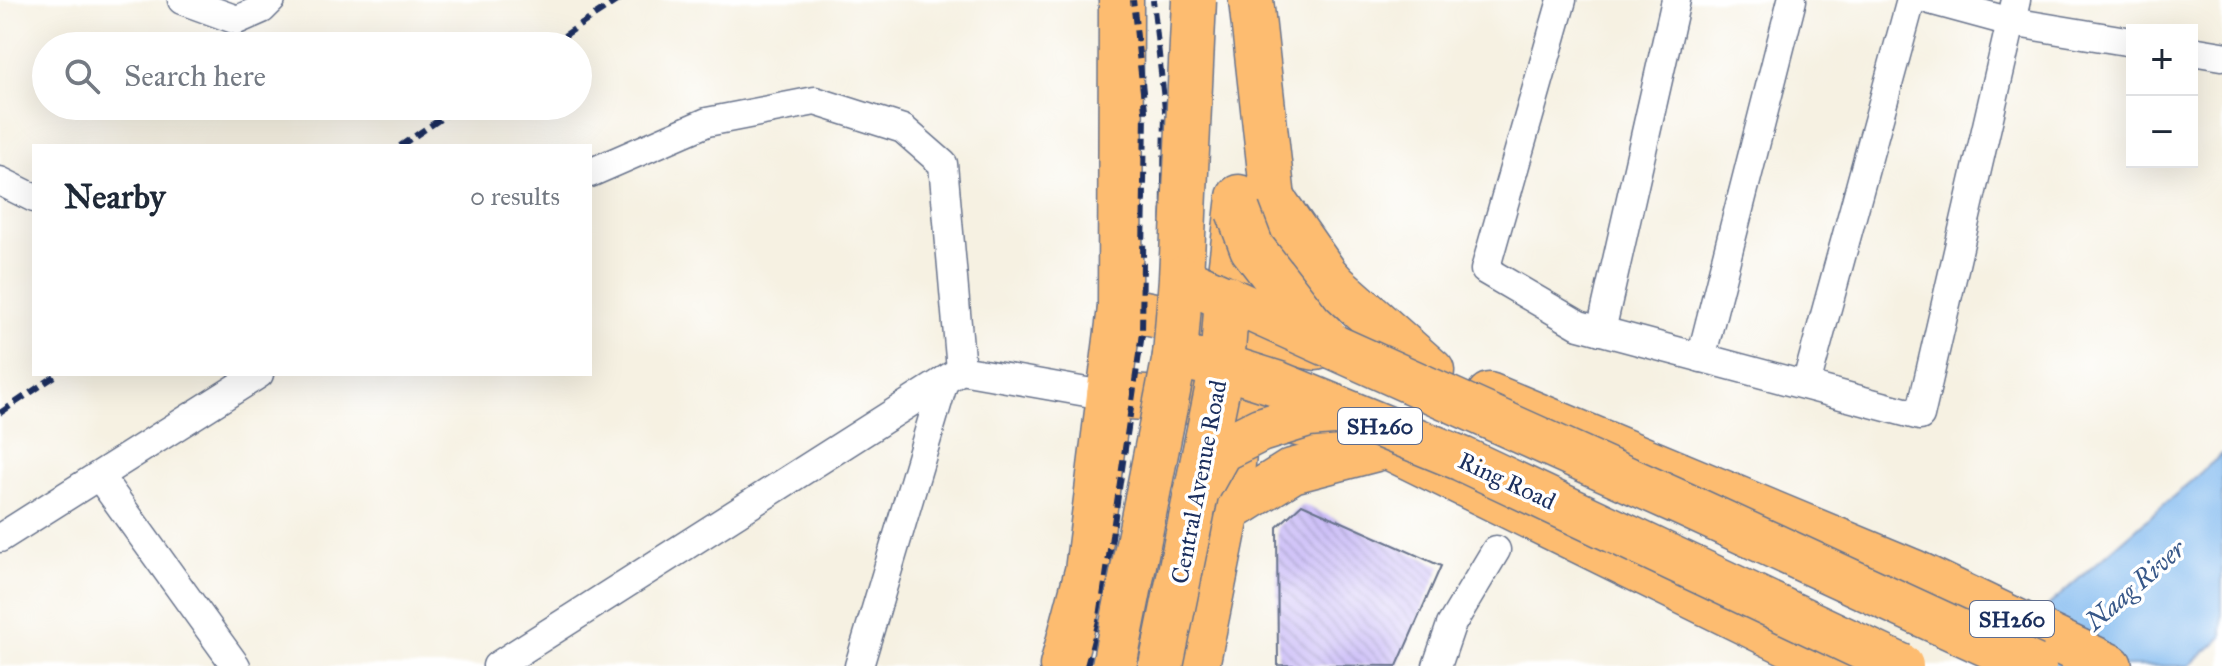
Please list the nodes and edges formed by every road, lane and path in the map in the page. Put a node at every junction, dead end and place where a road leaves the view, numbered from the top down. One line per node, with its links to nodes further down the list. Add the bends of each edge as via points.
1 (182, 0): 12 (street)
2 (271, 0): 12 (street, via 237,20)
3 (1121, 0): 23 (main road)
4 (1194, 0): 21 (main road, bridge)
5 (1231, 0): 20 (main road)
6 (1251, 0): 20 (main road)
7 (1562, 0): 24 (street, via 1485,270 1579,325)
8 (1676, 0): 24 (street)
9 (1792, 0): 28 (street)
10 (1911, 0): 33 (street)
11 (1930, 0): 13 (street)
12 (221, 6)
13 (2014, 11): 14 (street); 33 (street, via 1920,416)
14 (2126, 40)
15 (2198, 52): 16 (street)
16 (2222, 56)
17 (592, 172): 30 (street, via 707,122 815,101 903,129 943,164)
18 (0, 181): 19 (street)
19 (32, 197)
20 (1255, 205): 22 (main road); 25 (main road); 26 (main road, bridge, via 1252,248 1310,323); 29 (main road)
21 (1181, 278): 22 (main road, Ring Road / SH260, bridge); 27 (main road, bridge)
22 (1227, 297): 26 (main road, Ring Road / SH260, bridge); 32 (main road, Central Avenue Road, bridge)
23 (1120, 308): 25 (main road); 34 (main road)
24 (1601, 331): 28 (street)
25 (1258, 336): 29 (main road, SH260); 32 (main road)
26 (1339, 350): 51 (main road, Ring Road / SH260, bridge)
27 (1175, 356): 32 (main road, Ring Road / SH260, bridge); 45 (main road, Central Avenue Road, bridge)
28 (1701, 358): 33 (street)
29 (1432, 371): 52 (main road, SH260, via 1914,572)
30 (952, 375): 34 (street); 42 (street); 43 (street)
31 (256, 376): 37 (street)
32 (1231, 384): 34 (main road); 35 (main road, Ring Road / SH260, bridge, via 1279,384); 36 (main road, Ring Road, via 1294,423); 38 (main road, Central Avenue Road, bridge)
33 (1806, 385)
34 (1109, 396): 44 (main road, via 1087,571)
35 (1345, 412): 38 (main road, bridge, via 1308,415 1220,450); 50 (main road, Ring Road / SH260, bridge, via 1462,459)
36 (1386, 446): 38 (main road, via 1292,471); 49 (main road, Ring Road / SH260)
37 (99, 476): 39 (street); 41 (street)
38 (1212, 502): 46 (main road, Central Avenue Road, bridge, via 1194,509); 47 (main road, Central Avenue Road)
39 (0, 538)
40 (1496, 550): 48 (street, via 1451,625)
41 (236, 666)
42 (497, 666)
43 (859, 666)
44 (1062, 666)
45 (1114, 666)
46 (1161, 666)
47 (1197, 666)
48 (1437, 666)
49 (1834, 666)
50 (1901, 666)
51 (2034, 666)
52 (2110, 666)

